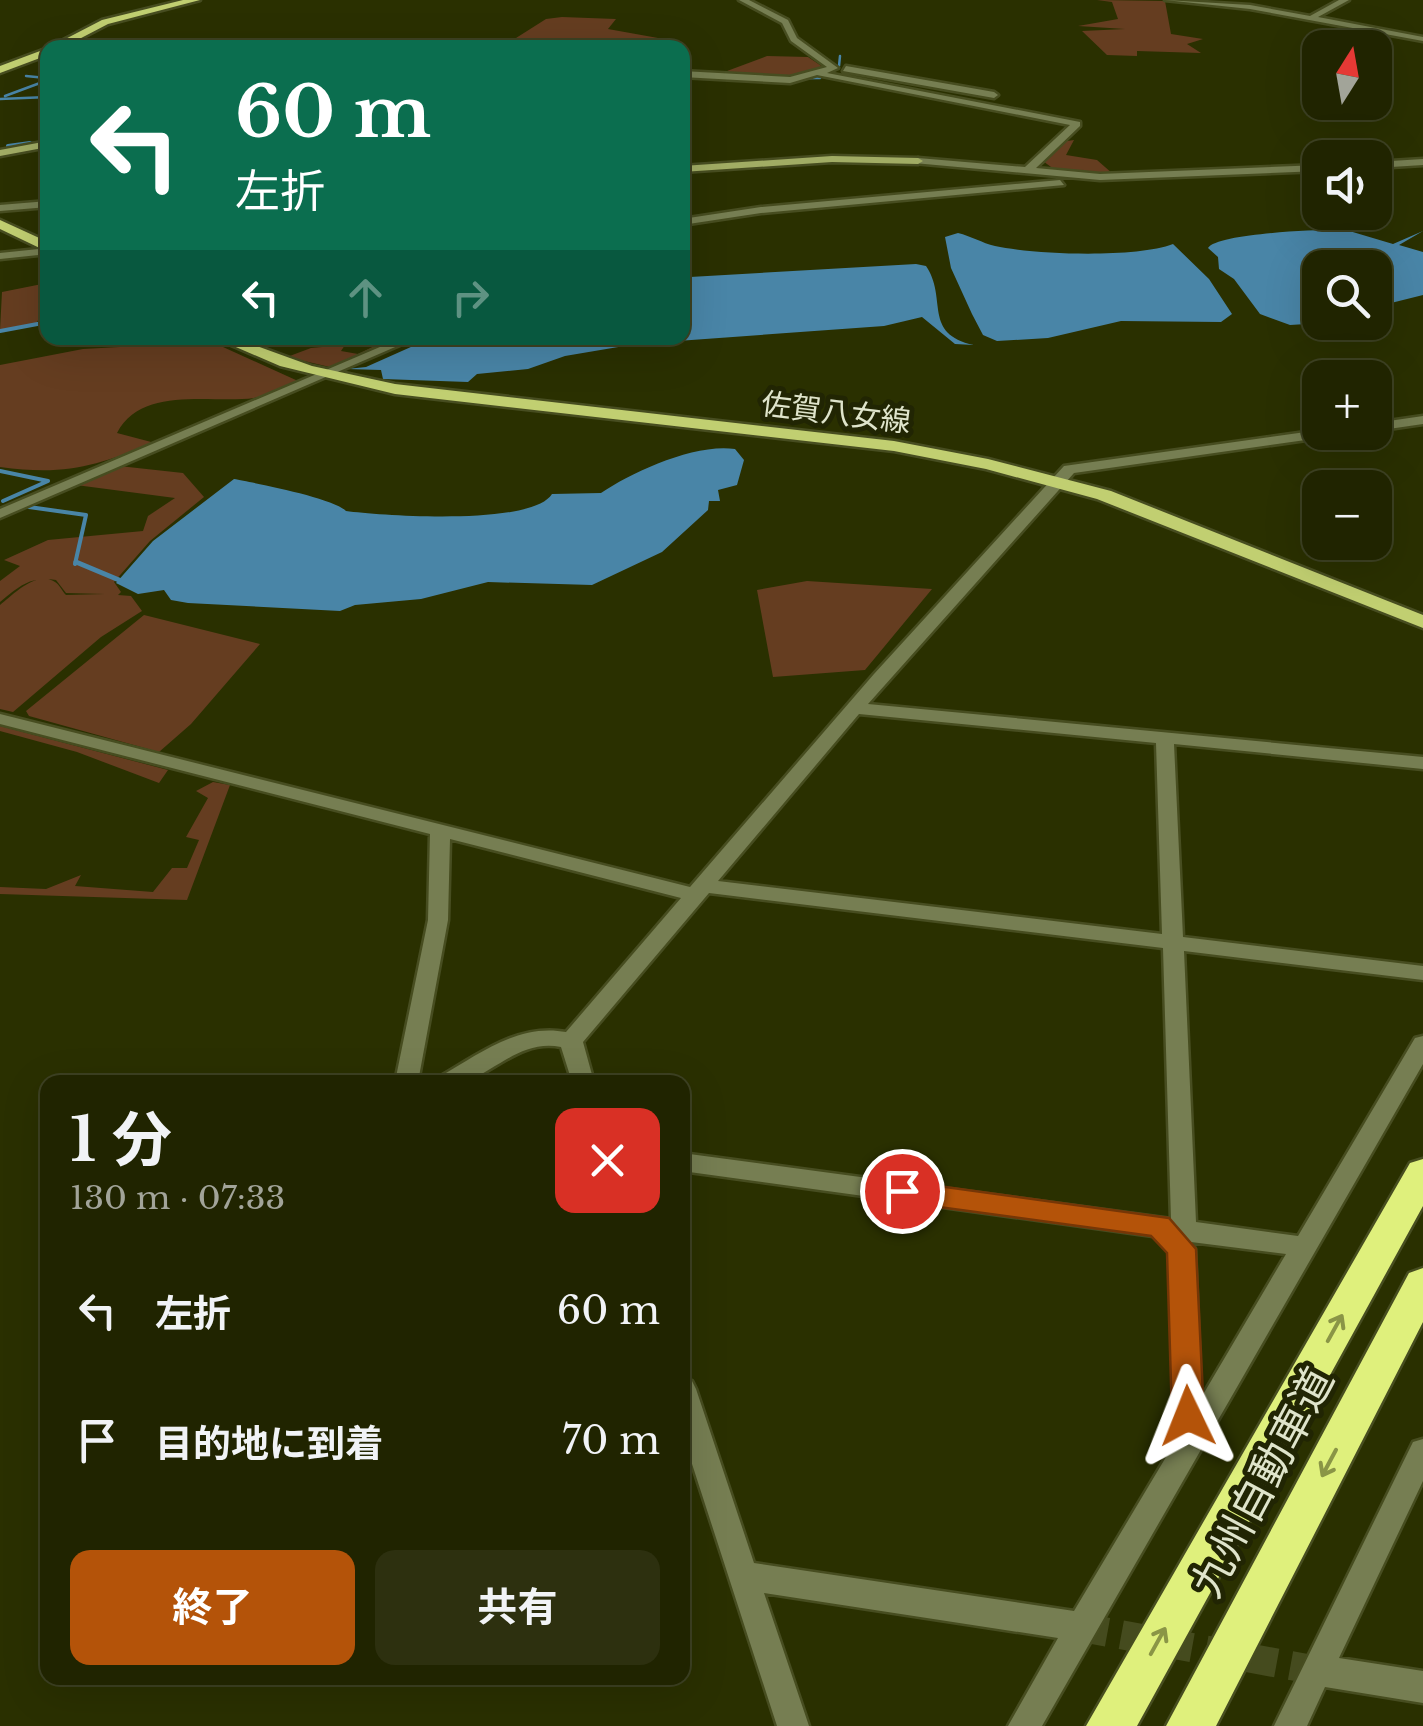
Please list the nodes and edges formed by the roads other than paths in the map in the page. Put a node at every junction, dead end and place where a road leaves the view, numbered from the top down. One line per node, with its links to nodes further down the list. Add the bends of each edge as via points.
1 (195, 0): 9 (main road, via 106,22)
2 (323, 0): 6 (street)
3 (743, 0): 11 (street, via 785,22 794,38)
4 (1169, 0): 7 (street)
5 (1345, 0): 7 (street)
6 (311, 2)
7 (1313, 17): 8 (street)
8 (1423, 39)
9 (69, 40)
10 (40, 53): 12 (main road)
11 (834, 68): 13 (street); 15 (street)
12 (0, 70)
13 (820, 74): 14 (street, via 764,80); 22 (street, via 1077,124)
14 (690, 75)
15 (994, 94)
16 (40, 145): 17 (street)
17 (1, 152)
18 (1423, 162): 19 (street)
19 (1392, 164)
20 (690, 168): 22 (street, via 832,158)
21 (1302, 169): 23 (street)
22 (1027, 171): 23 (street)
23 (1078, 176): 26 (street, via 1072,182)
24 (40, 205): 25 (street)
25 (0, 208)
26 (690, 221)
27 (0, 224): 28 (main road)
28 (40, 246)
29 (40, 251): 30 (street)
30 (0, 256)
31 (238, 345): 33 (main road, 佐賀八女線)
32 (394, 345): 33 (street)
33 (321, 376): 37 (main road, 佐賀八女線, via 894,446); 38 (street)
34 (1423, 420): 35 (street)
35 (1392, 425)
36 (1302, 436): 37 (street, via 1069,469)
37 (1056, 482): 39 (main road, 佐賀八女線, via 1161,516); 40 (street, via 872,677)
38 (0, 514)
39 (1423, 622)
40 (856, 708): 42 (street); 45 (street)
41 (0, 719): 44 (street)
42 (1164, 738): 43 (street); 46 (street)
43 (1423, 764)
44 (440, 831): 45 (street); 50 (street, via 438,920)
45 (701, 891): 46 (street); 48 (street)
46 (1170, 944): 47 (street); 55 (street)
47 (1423, 973)
48 (571, 1041): 51 (street, via 552,1035 522,1040); 52 (street)
49 (1423, 1044): 56 (street)
50 (407, 1075)
51 (461, 1075)
52 (581, 1075)
53 (690, 1163): 55 (street)
54 (1423, 1172): 67 (highway, 九州自動車道, one-way to 54)
55 (1172, 1227): 56 (street); 59 (street, via 1182,1249)
56 (1306, 1247): 59 (street)
57 (1423, 1284): 68 (highway, 九州自動車道, one-way to 68)
58 (690, 1413): 61 (street)
59 (1189, 1450): 62 (street)
60 (1423, 1451): 63 (street)
61 (745, 1576): 62 (street); 65 (street)
62 (1079, 1627): 66 (street)
63 (1315, 1670): 64 (street); 69 (street)
64 (1423, 1687)
65 (793, 1726)
66 (1024, 1726)
67 (1110, 1726)
68 (1190, 1726)
69 (1290, 1726)

